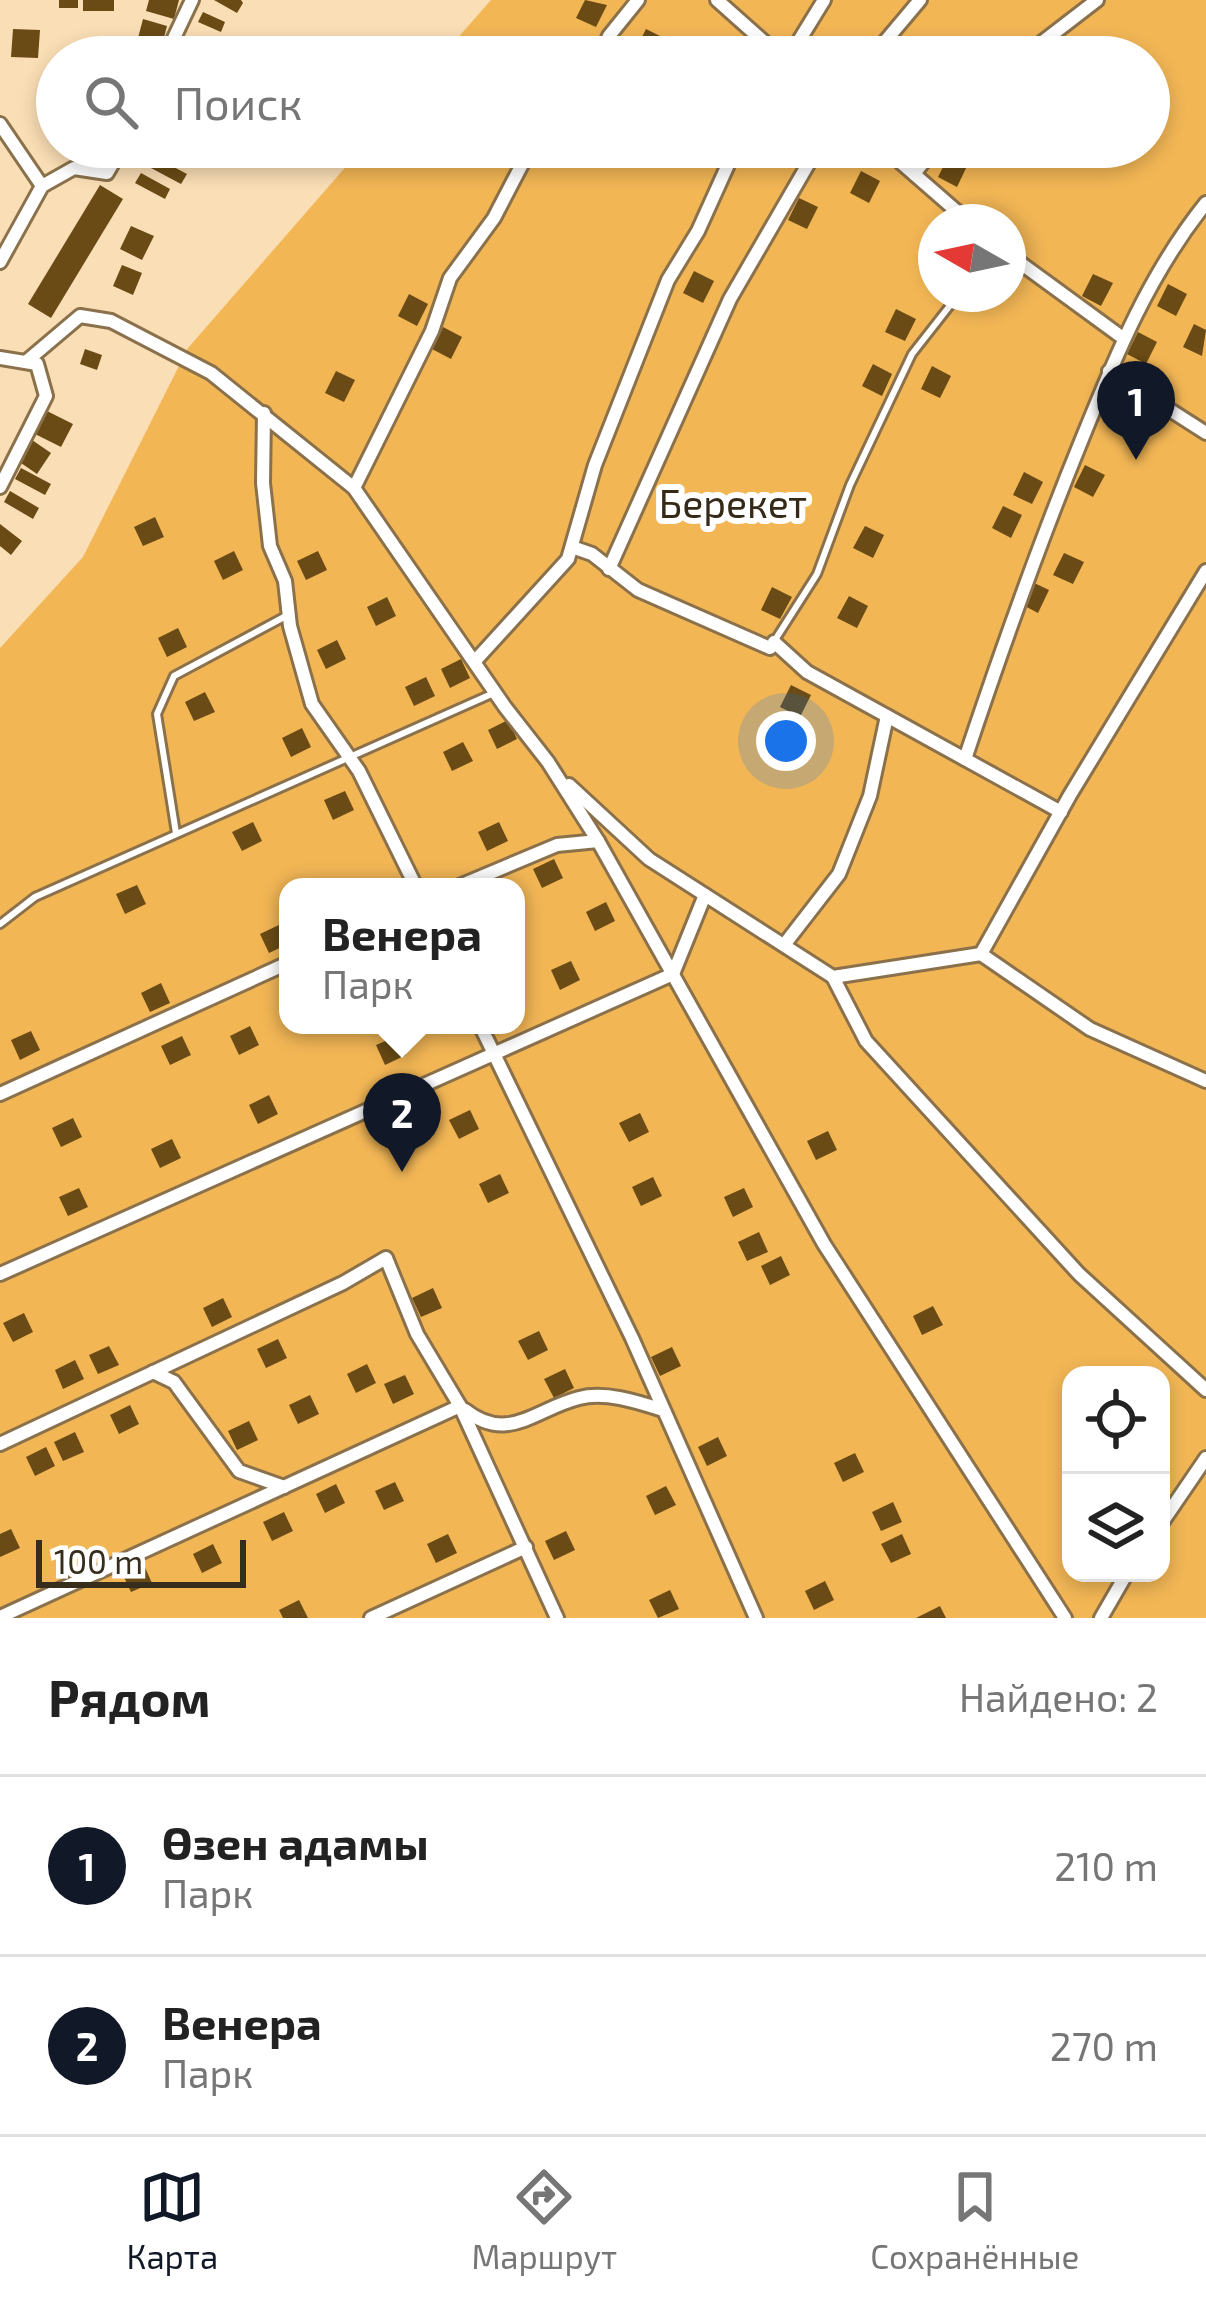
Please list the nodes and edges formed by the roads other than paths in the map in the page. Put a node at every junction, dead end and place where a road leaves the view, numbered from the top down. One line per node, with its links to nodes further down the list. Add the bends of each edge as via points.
1 (192, 0): 7 (street)
2 (638, 0): 8 (street)
3 (716, 0): 9 (street)
4 (824, 0): 10 (street)
5 (920, 0): 11 (street)
6 (1097, 0): 12 (street)
7 (175, 36)
8 (609, 36)
9 (760, 36)
10 (799, 36)
11 (890, 36)
12 (1050, 36)
13 (0, 124): 23 (street)
14 (74, 168): 16 (street)
15 (74, 168): 23 (street)
16 (110, 168)
17 (520, 168): 36 (street, via 449,278 432,331)
18 (726, 168): 37 (street, via 668,280 595,465)
19 (806, 168): 38 (street, via 730,299)
20 (907, 168): 22 (street)
21 (919, 168): 22 (street)
22 (914, 174): 25 (street)
23 (42, 186): 26 (street)
24 (1206, 203): 29 (street, via 1172,246)
25 (948, 204)
26 (0, 262)
27 (1026, 267): 29 (street)
28 (944, 312): 41 (lane, via 912,354 817,574)
29 (1123, 338): 32 (street)
30 (0, 358): 31 (street)
31 (28, 360): 33 (street, via 69,322 91,316 150,338); 35 (street, via 37,364 46,396)
32 (1109, 371): 34 (street); 46 (street, via 1023,582)
33 (263, 413): 36 (street); 40 (street, via 270,546)
34 (1206, 433)
35 (0, 488)
36 (354, 488): 42 (street)
37 (572, 547): 38 (street); 42 (street)
38 (609, 569): 41 (street, via 638,590)
39 (1206, 571): 48 (street)
40 (289, 614): 45 (street, via 312,704); 49 (lane, via 174,676 157,714)
41 (772, 645): 44 (street)
42 (476, 661): 43 (street)
43 (496, 692): 45 (lane); 47 (street)
44 (887, 716): 46 (street); 55 (street, via 870,796 839,874)
45 (348, 758): 49 (lane); 51 (street)
46 (965, 759): 48 (street)
47 (554, 772): 50 (street); 53 (street, via 649,859)
48 (1060, 812): 56 (street)
49 (176, 833): 54 (lane, via 35,897)
50 (598, 841): 52 (street, via 557,845); 58 (street)
51 (412, 878)
52 (478, 878)
53 (705, 895): 55 (street); 58 (street)
54 (0, 924)
55 (784, 946): 59 (street)
56 (981, 954): 59 (street); 62 (street, via 1090,1029)
57 (279, 967): 63 (street)
58 (673, 974): 61 (street); 79 (street, via 824,1244)
59 (833, 977): 66 (street, via 866,1041 1079,1274)
60 (484, 1034): 61 (street)
61 (493, 1054): 64 (street); 68 (street)
62 (1206, 1081)
63 (0, 1094)
64 (0, 1274)
65 (153, 1372): 67 (street, via 386,1258 417,1334); 69 (street); 71 (street, via 174,1382 239,1471)
66 (1206, 1390)
67 (460, 1406): 68 (street, via 484,1425 502,1426 583,1396); 71 (street); 73 (street)
68 (663, 1410): 78 (street)
69 (0, 1444)
70 (1206, 1458): 72 (street)
71 (284, 1487): 75 (street)
72 (1170, 1511)
73 (526, 1547): 76 (street); 77 (street)
74 (1122, 1582): 80 (street)
75 (0, 1617)
76 (370, 1618)
77 (557, 1618)
78 (756, 1618)
79 (1065, 1618)
80 (1101, 1618)

